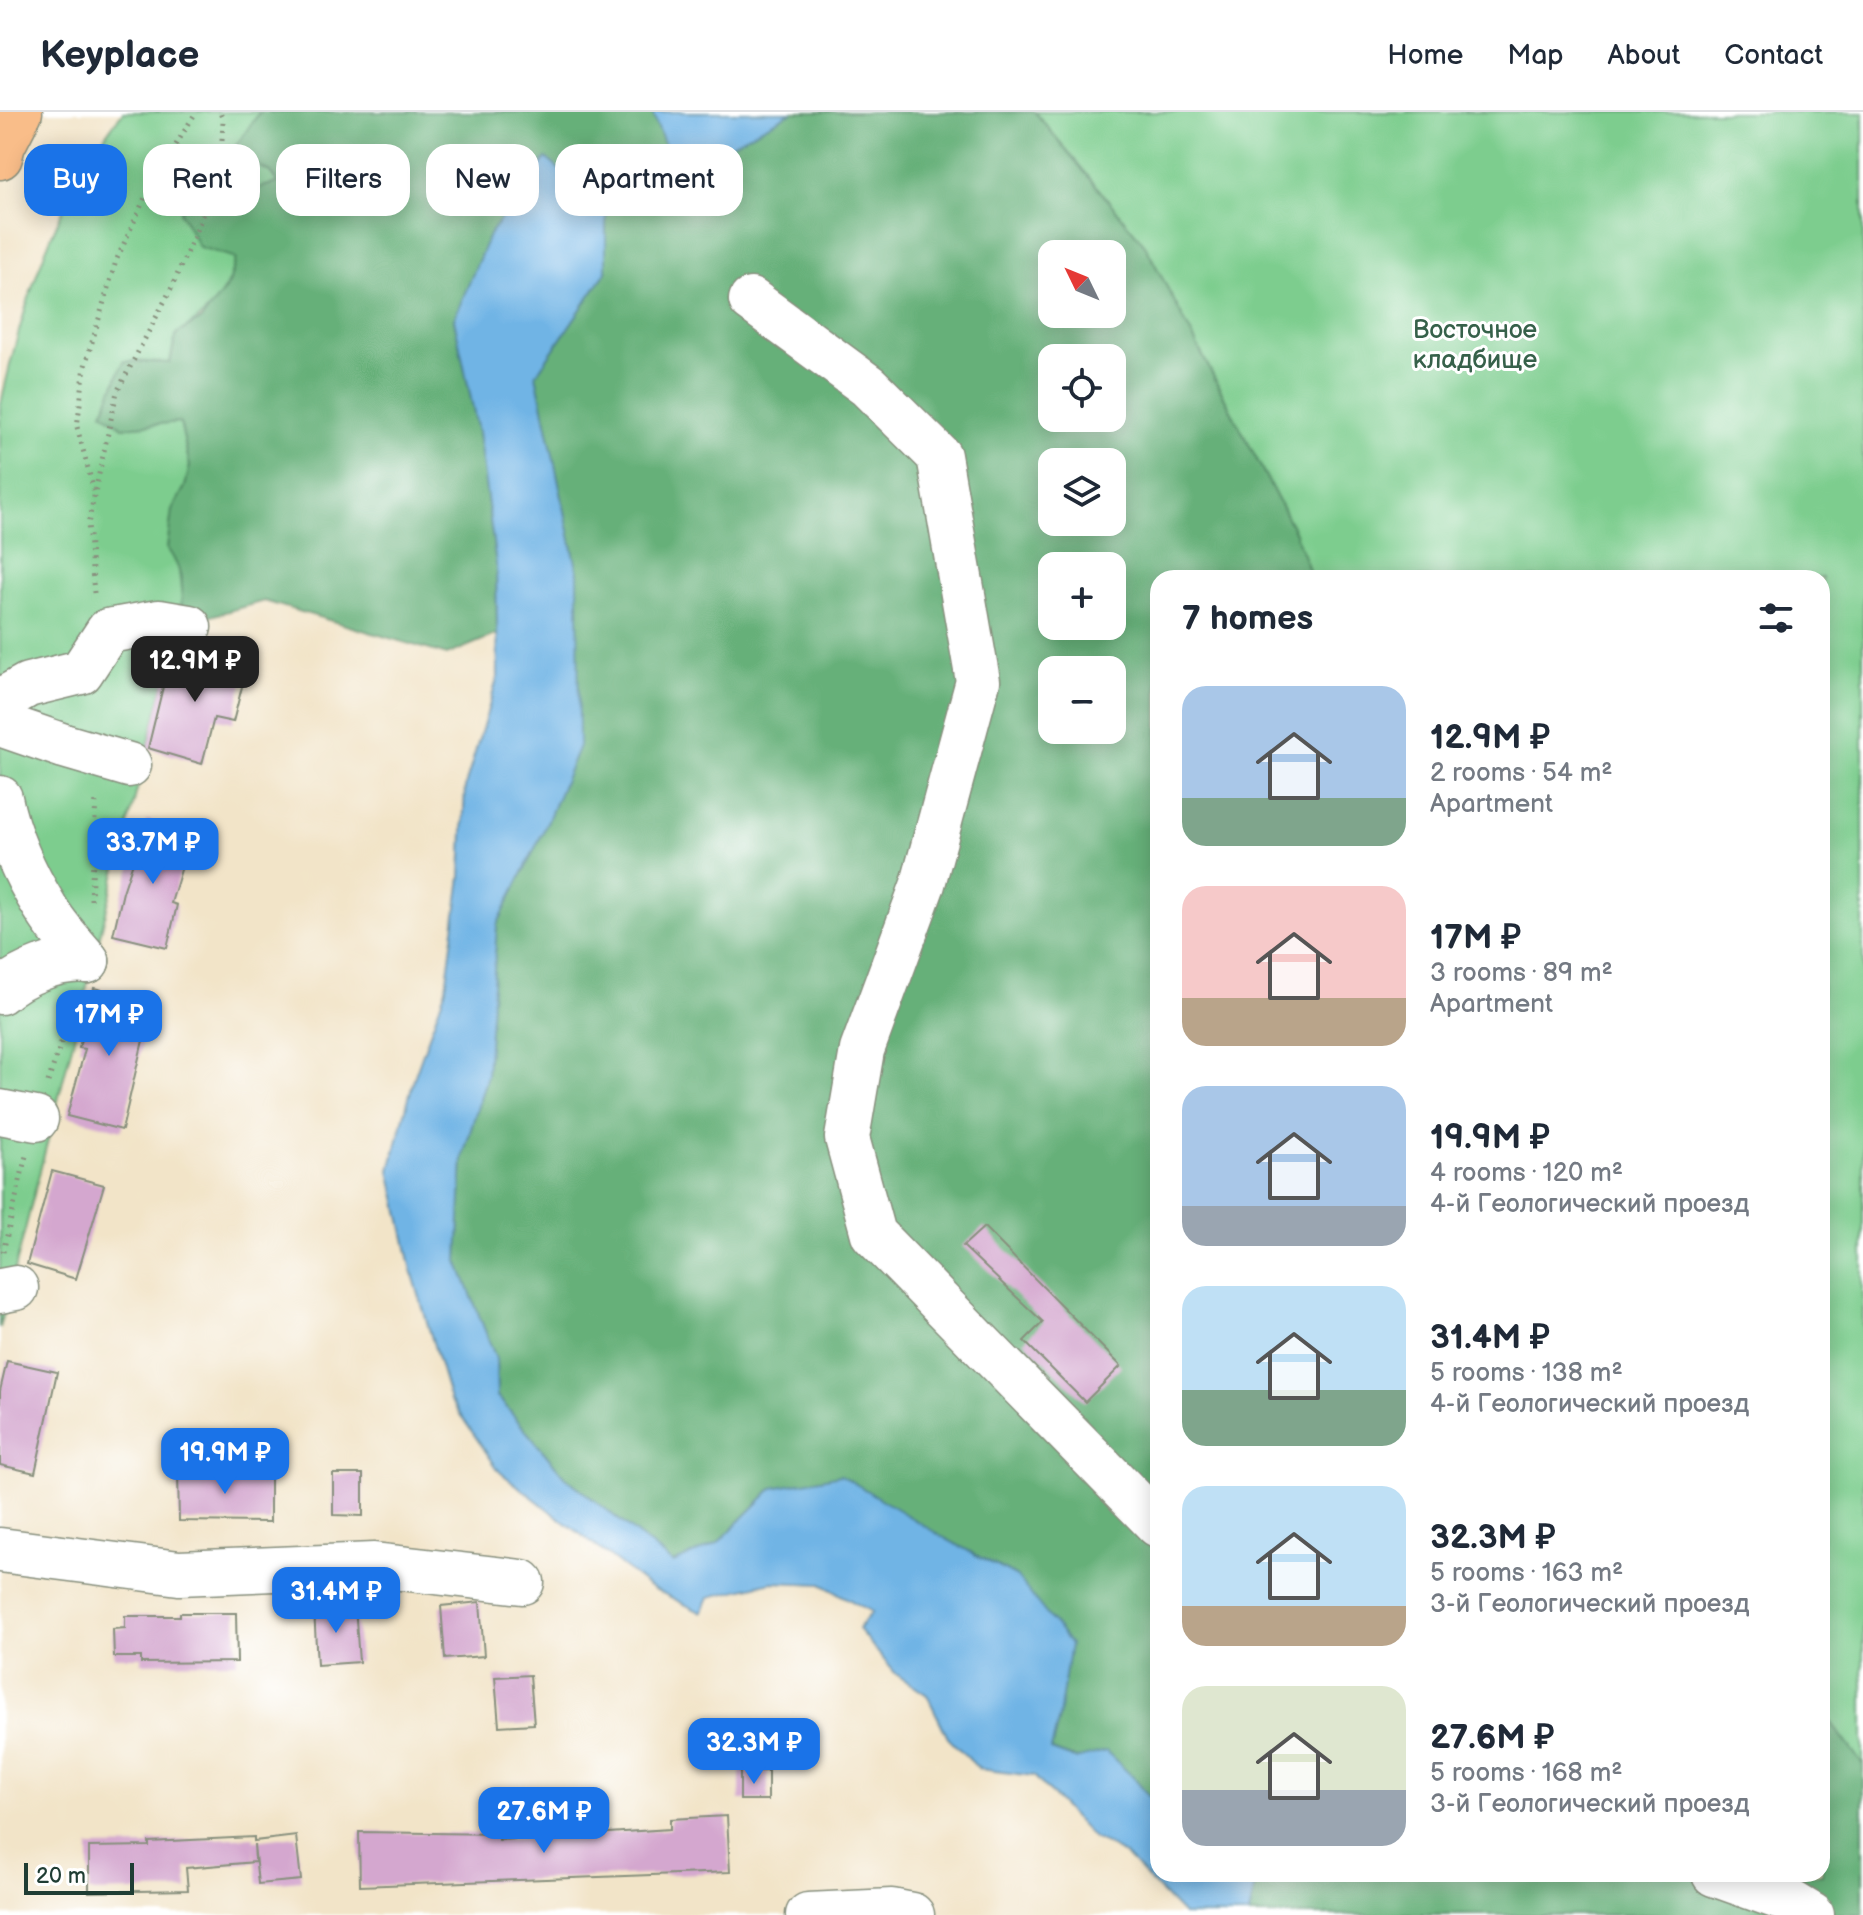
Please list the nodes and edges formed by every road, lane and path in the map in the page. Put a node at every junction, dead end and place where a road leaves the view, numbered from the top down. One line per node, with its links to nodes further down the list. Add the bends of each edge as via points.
1 (196, 112): 3 (path, via 149,189 116,261 85,366 77,427)
2 (751, 300): 10 (street, via 868,386 939,456 978,681 923,884 862,1050 847,1138 873,1234)
3 (95, 492)
4 (189, 627): 5 (street, via 159,622 108,631 81,672 28,685)
5 (0, 701)
6 (0, 724): 7 (street)
7 (129, 765)
8 (0, 798): 9 (street, via 45,908 87,961 31,973)
9 (0, 992)
10 (1150, 1517)
11 (0, 1550): 12 (street, via 179,1573 374,1565)
12 (522, 1582)
13 (1736, 1882): 16 (street)
14 (808, 1915): 15 (street)
15 (912, 1915)
16 (1812, 1915)

